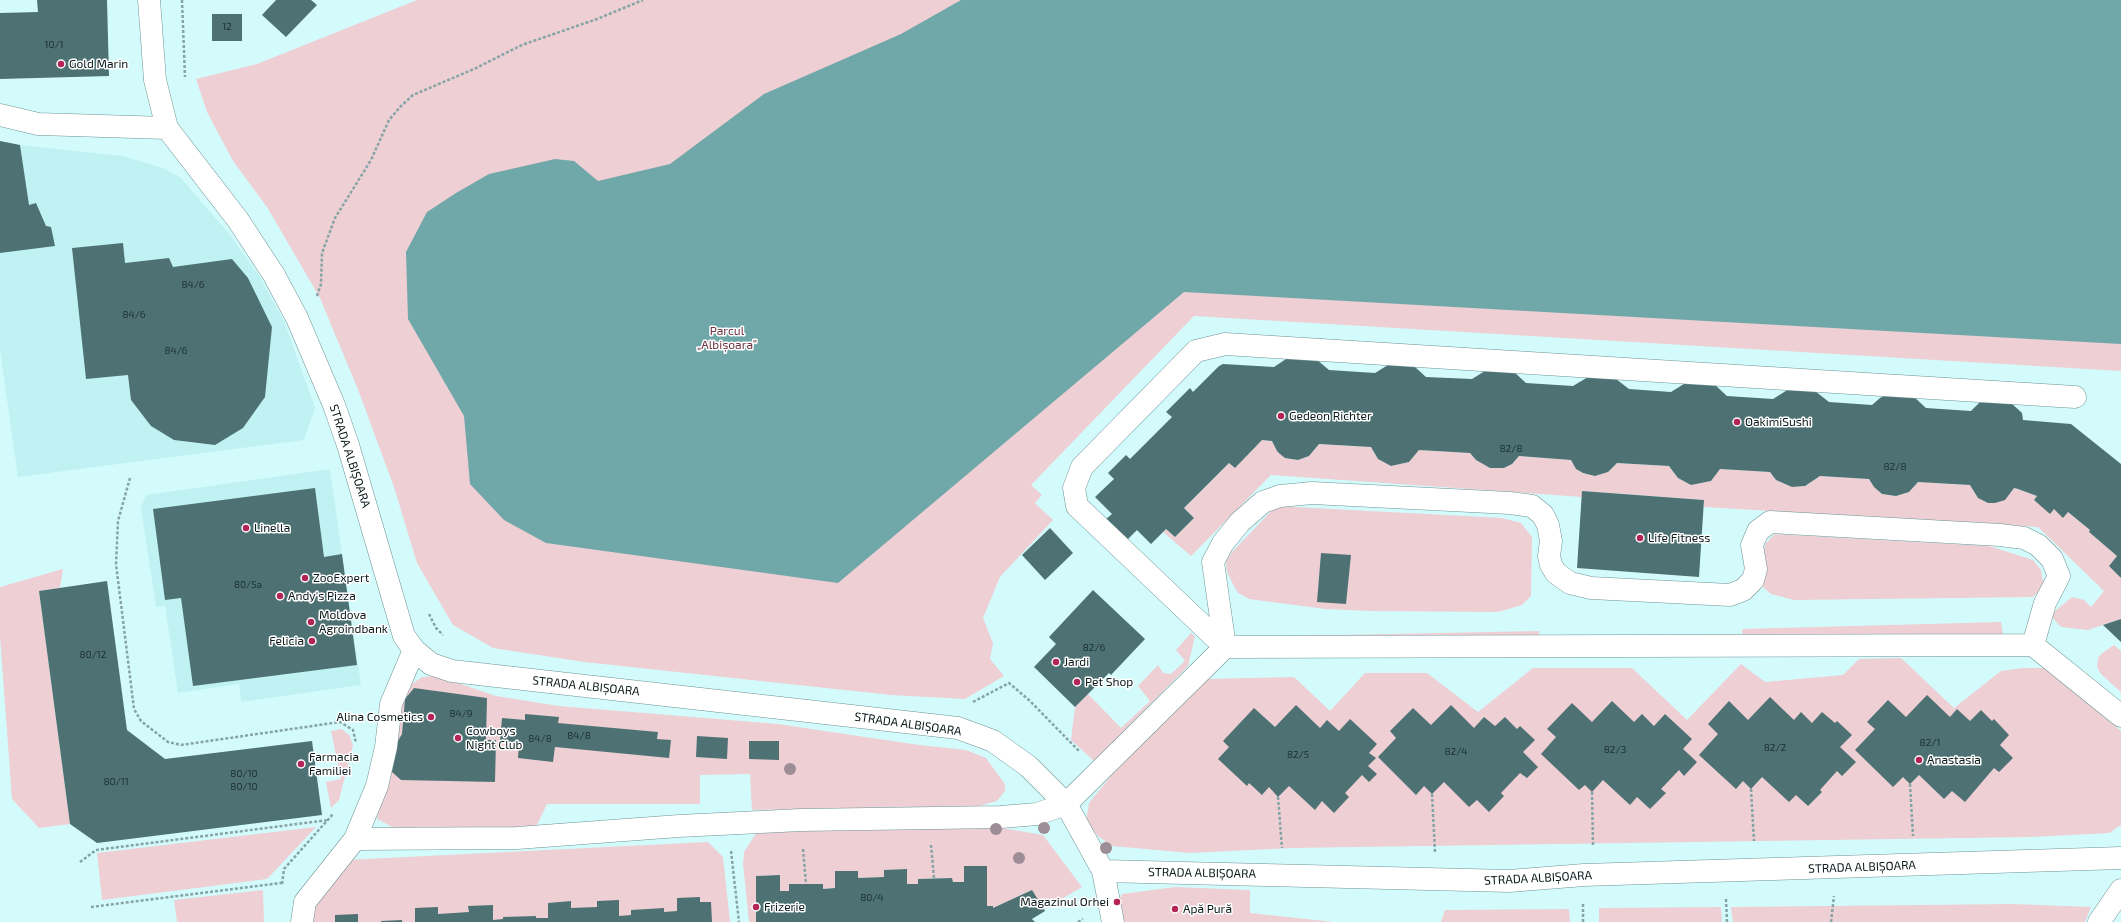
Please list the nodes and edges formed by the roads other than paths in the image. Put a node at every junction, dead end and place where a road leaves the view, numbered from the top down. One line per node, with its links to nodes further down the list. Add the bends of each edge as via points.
1 (150, 0): 3 (lane, via 155,80)
2 (0, 115): 3 (lane, via 38,124)
3 (167, 128): 7 (lane, STRADA ALBIȘOARA, via 238,220 274,275 297,318 334,405 404,636)
4 (2076, 396): 6 (lane, via 1225,344 1196,351 1082,467 1074,488 1077,506)
5 (2033, 645): 6 (lane); 6 (lane, via 2045,603 2059,576 2052,559 2038,545 2024,538 2000,534 1770,522 1758,531 1752,544 1756,570 1753,580 1743,590 1730,595 1591,588 1570,583 1556,573 1549,556 1551,541 1548,525 1543,515 1532,506 1510,502 1312,493 1280,496 1263,502 1240,522 1223,543 1213,562); 8 (lane)
6 (1225, 647): 9 (lane)
7 (414, 650): 9 (lane, STRADA ALBIȘOARA, via 432,664 452,671 958,728 993,741 1028,766); 10 (lane, via 391,704 386,747 377,786)
8 (2121, 716)
9 (1066, 804): 10 (lane, via 1037,814 1001,817 801,820 517,838); 12 (lane, STRADA ALBIȘOARA)
10 (355, 839): 14 (lane, via 305,902)
11 (2121, 858): 12 (lane, STRADA ALBIȘOARA, via 1593,875 1509,881)
12 (1103, 871): 15 (lane)
13 (2121, 890): 16 (lane)
14 (302, 922)
15 (1113, 922)
16 (2099, 922)

